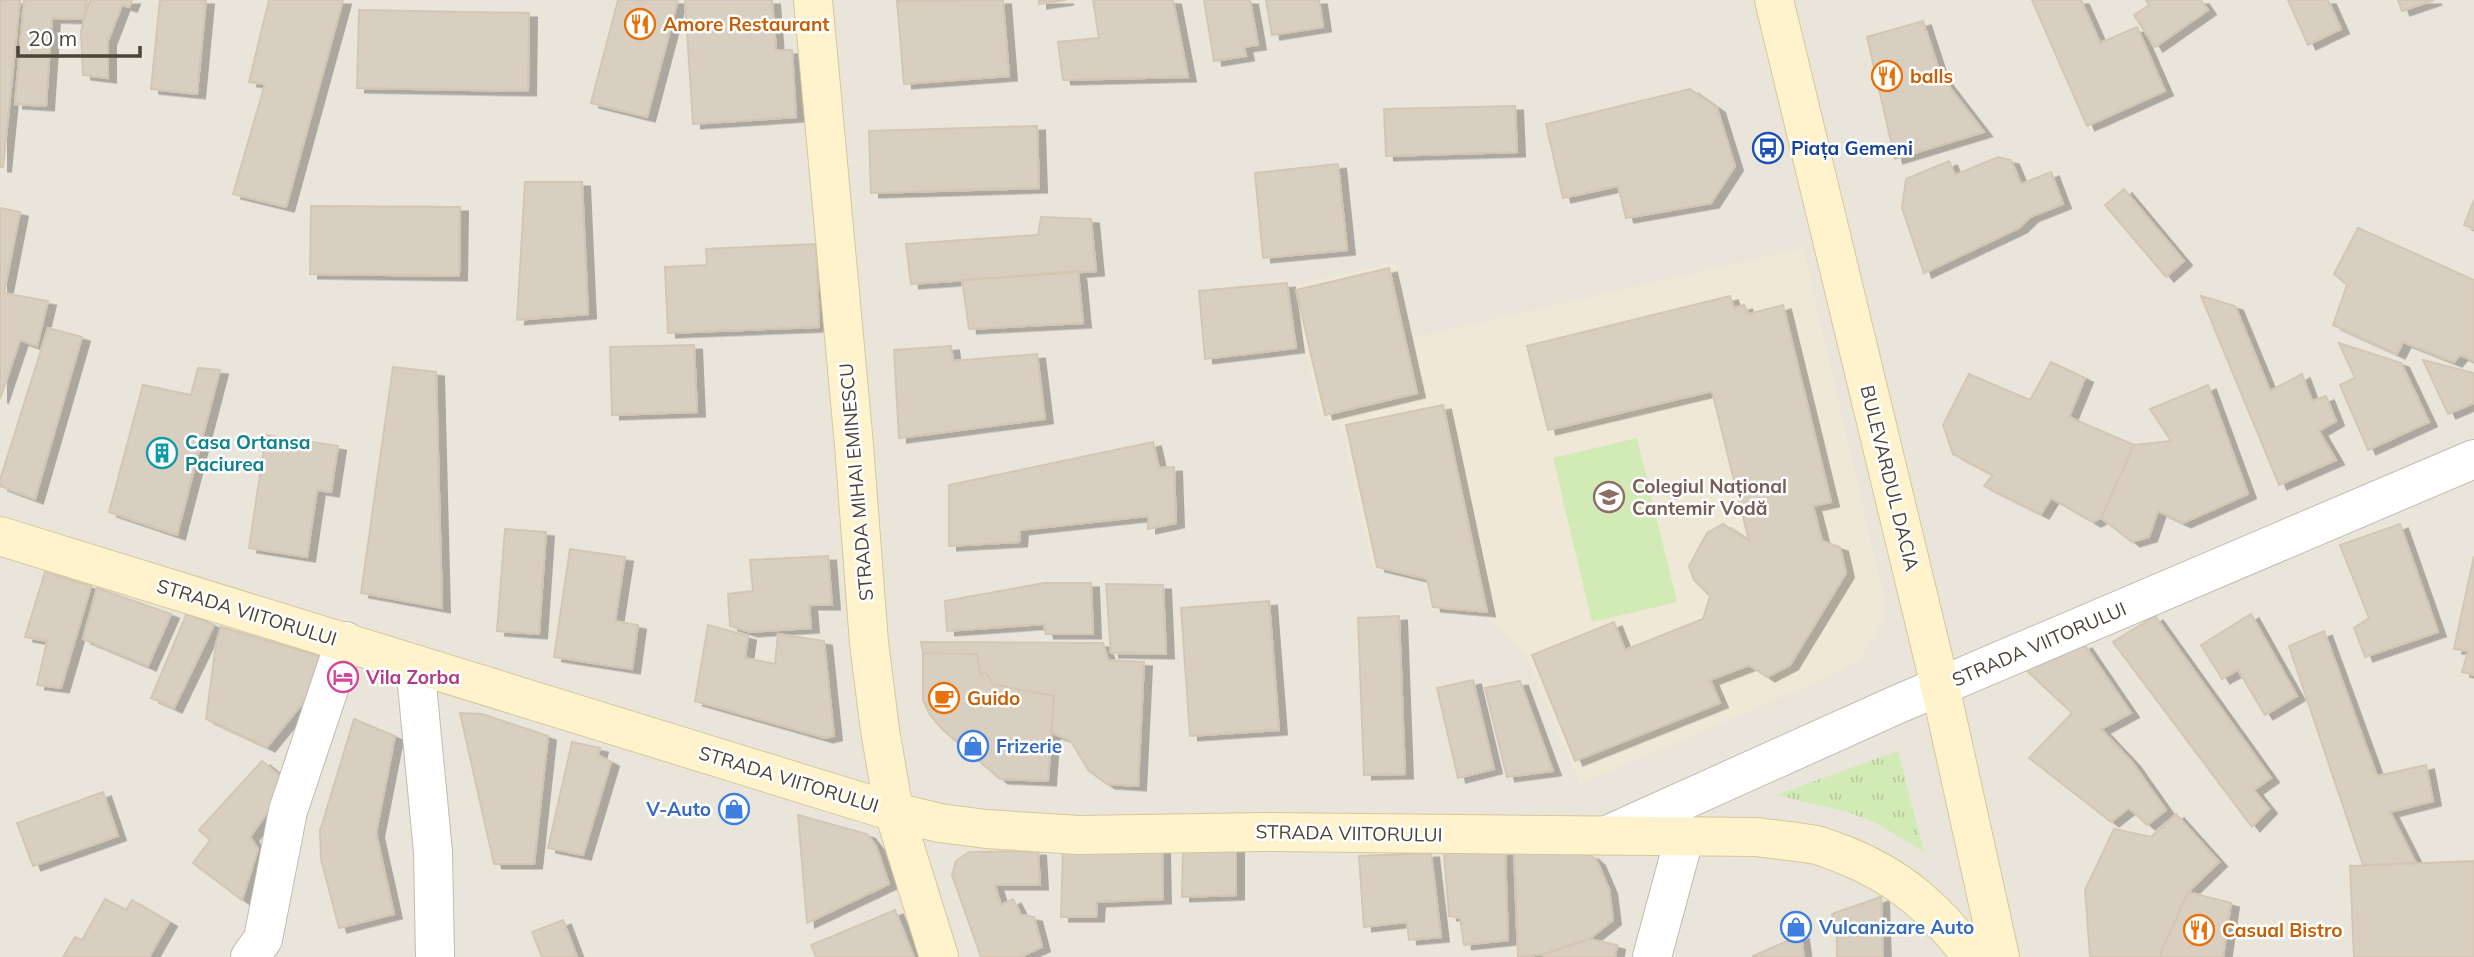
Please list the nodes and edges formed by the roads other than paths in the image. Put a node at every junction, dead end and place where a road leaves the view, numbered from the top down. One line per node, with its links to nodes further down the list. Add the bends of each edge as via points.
1 (813, 0): 8 (street, STRADA MIHAI EMINESCU, via 869,643)
2 (1774, 0): 7 (street, BULEVARDUL DACIA)
3 (2474, 459): 7 (street, STRADA VIITORULUI)
4 (0, 536): 5 (street, STRADA VIITORULUI)
5 (345, 641): 6 (street, STRADA VIITORULUI); 11 (street, via 288,811 263,939)
6 (415, 664): 8 (street, STRADA VIITORULUI); 12 (street, via 433,852)
7 (1940, 686): 9 (street, STRADA VIITORULUI); 16 (street, BULEVARDUL DACIA)
8 (894, 812): 9 (street, STRADA VIITORULUI, via 951,825 1079,835); 13 (street, STRADA MIHAI EMINESCU)
9 (1607, 835): 10 (street, STRADA VIITORULUI)
10 (1685, 835): 14 (street); 15 (street, STRADA VIITORULUI, via 1818,845 1858,860 1920,898)
11 (250, 957)
12 (435, 957)
13 (939, 957)
14 (1652, 957)
15 (1972, 957)
16 (2000, 957)

